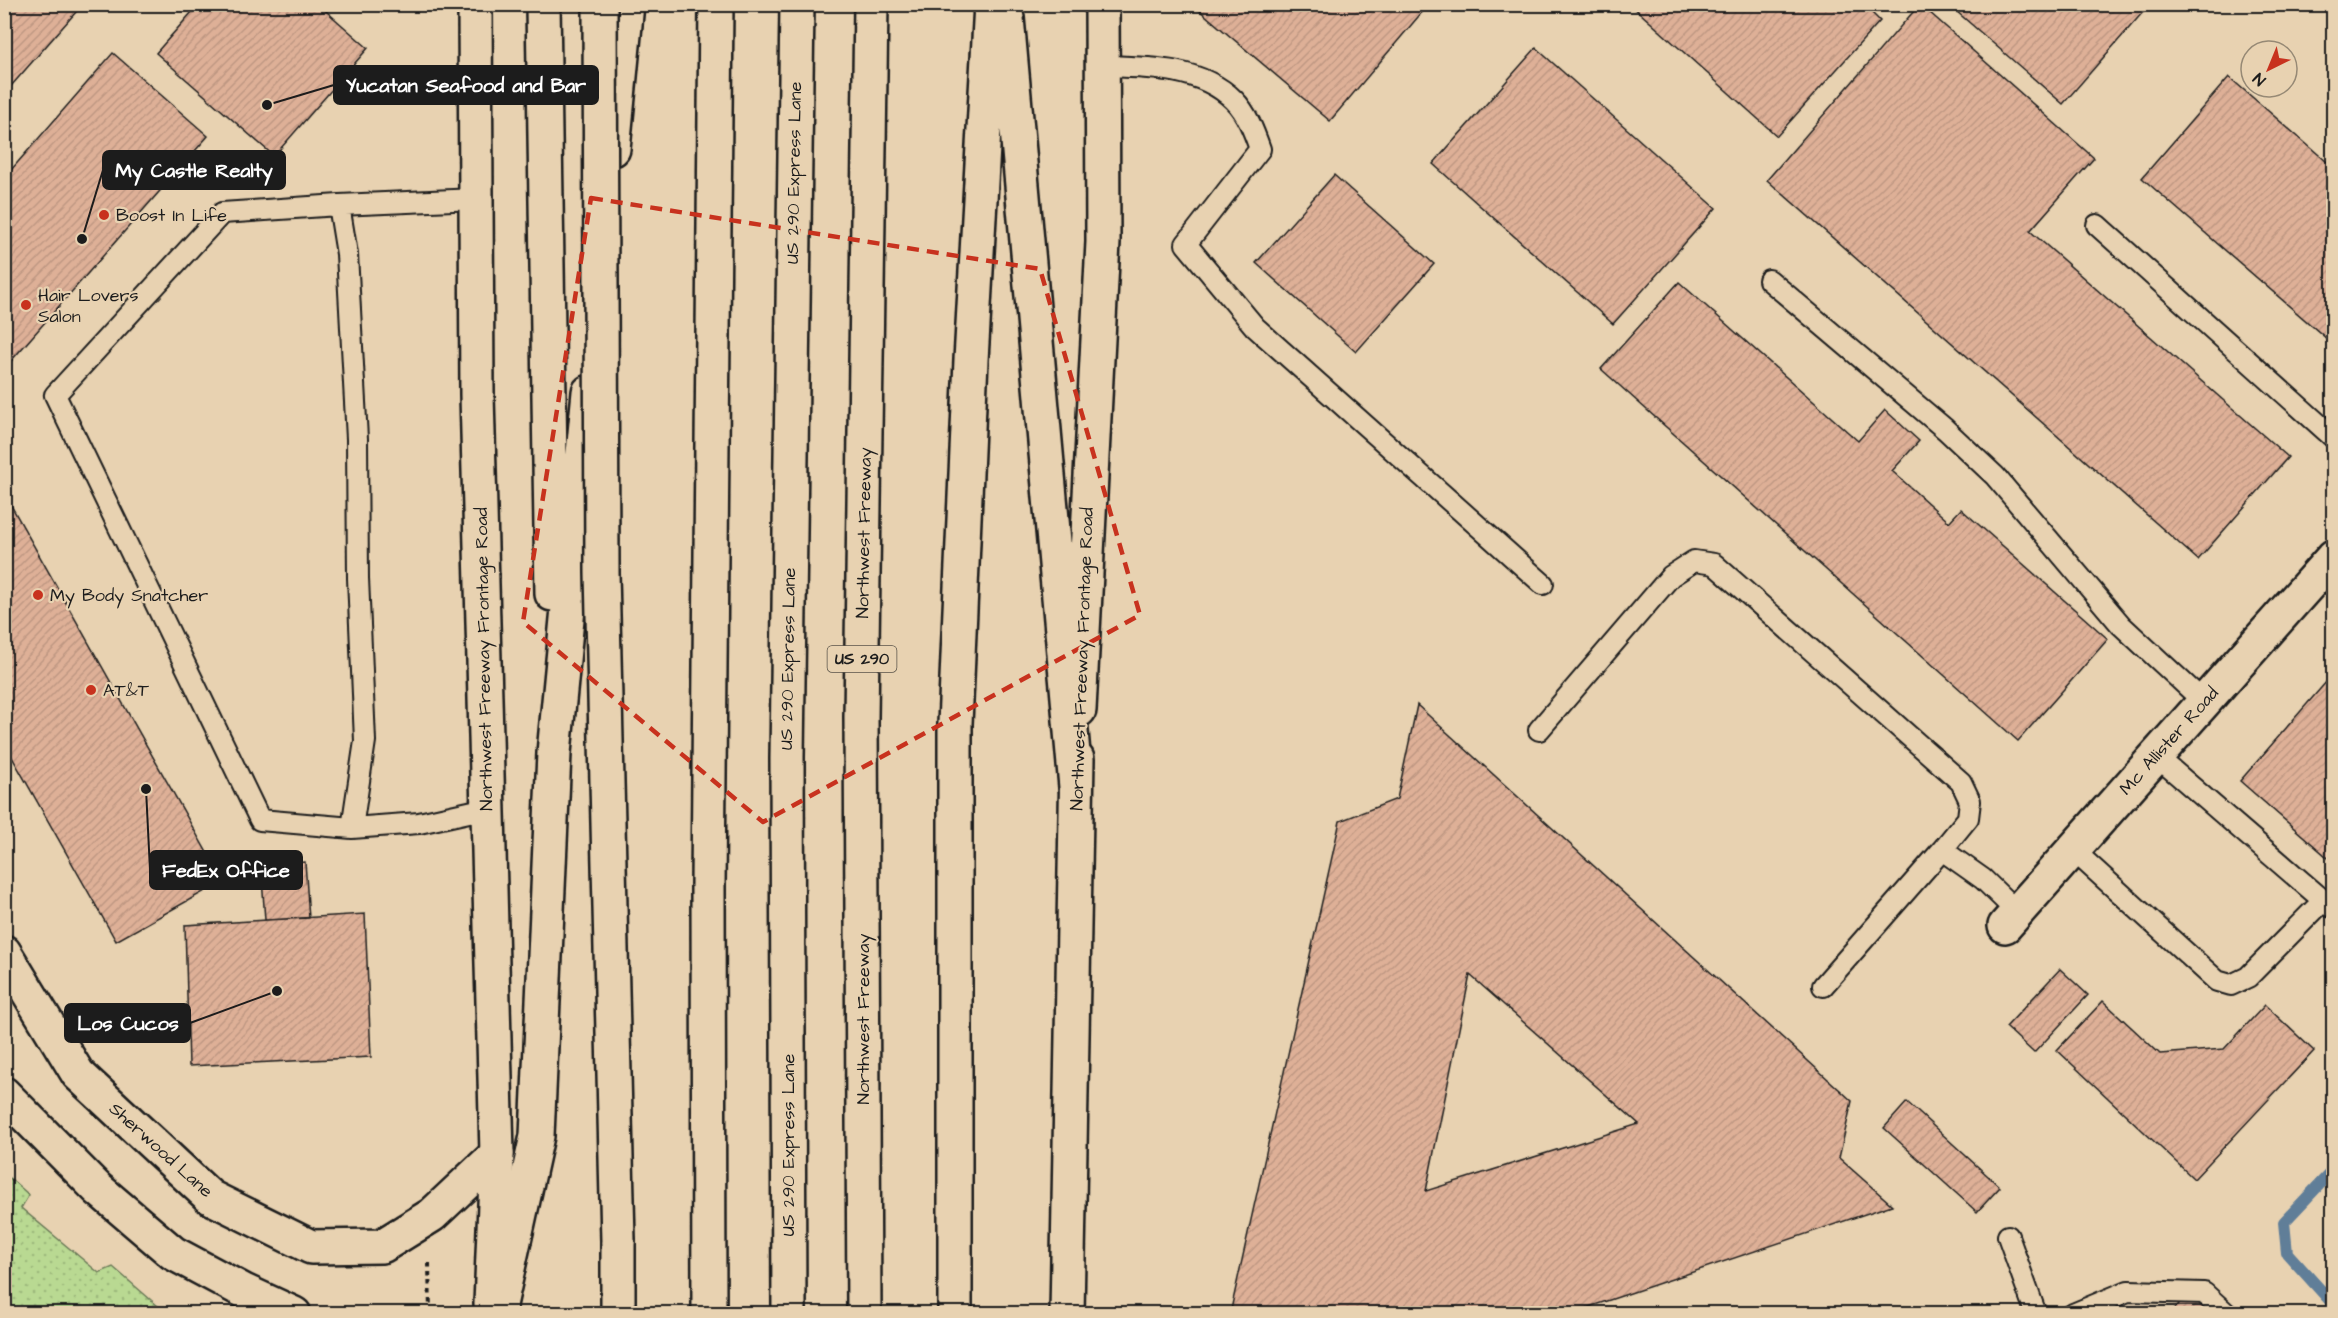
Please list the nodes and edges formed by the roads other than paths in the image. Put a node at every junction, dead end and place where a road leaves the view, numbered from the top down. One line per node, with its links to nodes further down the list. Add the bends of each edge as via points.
1 (475, 4): 12 (main road, Northwest Freeway Frontage Road)
2 (543, 4): 21 (main road)
3 (600, 4): 38 (main road, bridge, via 602,573)
4 (627, 4): 21 (main road)
5 (716, 4): 39 (main road, via 708,874)
6 (797, 4): 40 (main road, US 290 Express Lane, via 787,758)
7 (871, 4): 41 (main road, Northwest Freeway / US 290, via 861,717)
8 (991, 4): 42 (main road, via 955,724)
9 (1006, 4): 23 (main road)
10 (1102, 4): 11 (main road, Northwest Freeway Frontage Road)
11 (1101, 66): 18 (lane, via 1149,67 1183,73 1210,83 1234,100 1251,125 1260,149 1186,244 1255,327); 23 (main road, Northwest Freeway Frontage Road, via 1103,242)
12 (476, 199): 13 (lane); 24 (main road, Northwest Freeway Frontage Road)
13 (339, 205): 25 (lane, via 347,254 357,439 365,741); 25 (lane, via 222,213 56,395 260,820)
14 (2097, 225): 16 (lane)
15 (1769, 280): 19 (lane, via 1995,476 2121,625)
16 (2334, 438)
17 (2334, 556): 19 (main road, Mc Allister Road)
18 (1543, 584)
19 (2204, 702): 22 (main road, Mc Allister Road)
20 (1539, 730): 26 (lane, via 1671,576 1694,561 1714,564 1961,782 1970,801 1968,818)
21 (554, 753): 37 (main road, via 537,1136)
22 (2156, 756): 27 (main road, Mc Allister Road); 28 (lane)
23 (1076, 787): 43 (main road, Northwest Freeway Frontage Road)
24 (487, 808): 25 (lane, via 418,824); 33 (main road, Northwest Freeway Frontage Road)
25 (352, 828)
26 (1942, 850): 29 (lane, via 1983,879); 31 (lane)
27 (2073, 850): 28 (lane, via 2217,981 2231,986 2248,977); 29 (main road, Mc Allister Road)
28 (2328, 904)
29 (2011, 919)
30 (4, 952): 33 (main road, Sherwood Lane, via 78,1074 210,1197 311,1247 382,1246 432,1215)
31 (1822, 986)
32 (4, 1094): 35 (main road, via 98,1189 173,1253)
33 (497, 1154): 36 (main road, Northwest Freeway Frontage Road)
34 (2008, 1236): 44 (lane)
35 (294, 1314)
36 (491, 1314)
37 (498, 1314)
38 (618, 1314)
39 (709, 1314)
40 (789, 1314)
41 (864, 1314)
42 (955, 1314)
43 (1067, 1314)
44 (2036, 1314)
45 (2073, 1314): 46 (lane, via 2128,1291 2204,1293)
46 (2227, 1314)

